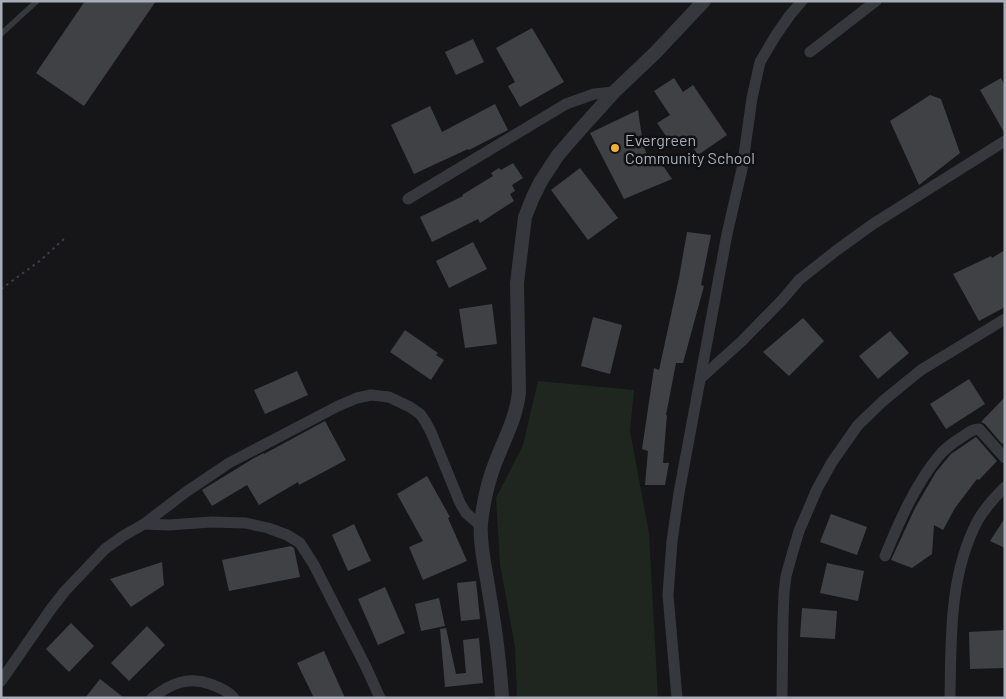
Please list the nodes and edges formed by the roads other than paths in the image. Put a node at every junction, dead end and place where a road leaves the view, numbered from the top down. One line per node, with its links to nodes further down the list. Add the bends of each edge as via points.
1 (36, 1): 5 (lane)
2 (704, 1): 7 (street)
3 (802, 1): 11 (street, via 760,62)
4 (876, 1): 6 (street)
5 (1, 34)
6 (810, 52)
7 (614, 92): 9 (street, via 594,94 566,104); 15 (street, via 558,155 541,181 526,217 516,283 518,403 490,475)
8 (1005, 141): 11 (street, via 837,250 799,280 742,341)
9 (408, 199)
10 (1005, 319): 23 (street, via 921,370 883,401 858,425 832,462 799,531 786,576)
11 (700, 378): 22 (street, via 668,576)
12 (1005, 458): 16 (street, via 979,429 958,440 939,456 920,483)
13 (1005, 487): 24 (street, via 979,519 959,572 951,636)
14 (144, 524): 15 (street, via 229,463 338,406 371,395 389,397 420,414 431,432 460,503); 17 (street, via 105,549 65,591); 20 (street, via 246,523 287,535 300,543)
15 (481, 526): 21 (street)
16 (885, 556)
17 (1, 681)
18 (152, 698): 19 (street, via 166,687 200,681 218,687)
19 (234, 698)
20 (380, 698)
21 (502, 698)
22 (677, 698)
23 (782, 698)
24 (950, 698)

